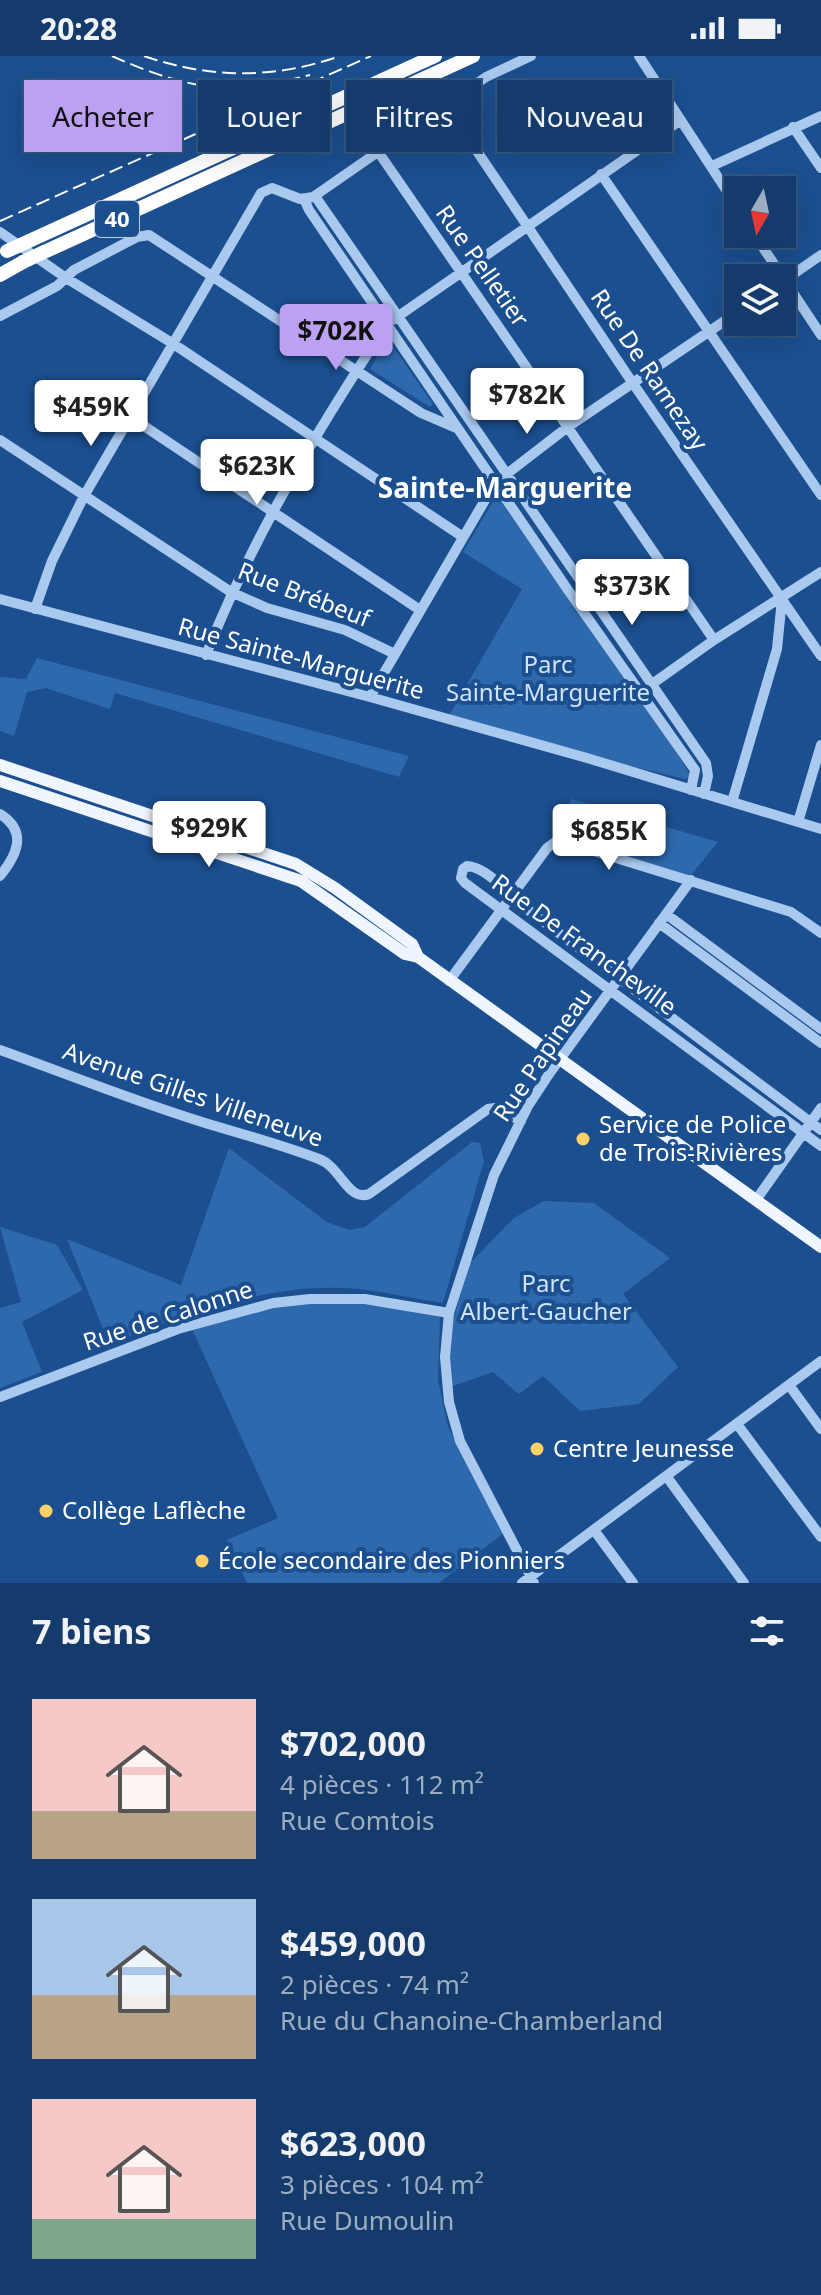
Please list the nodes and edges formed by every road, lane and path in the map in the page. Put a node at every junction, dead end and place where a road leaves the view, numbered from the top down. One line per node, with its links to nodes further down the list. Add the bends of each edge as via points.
1 (435, 56): 17 (highway, 40, bridge, via 29,241)
2 (473, 56): 21 (highway, 40, bridge)
3 (531, 56): 5 (street)
4 (639, 56): 7 (street)
5 (481, 80)
6 (821, 116): 8 (street)
7 (681, 120): 11 (street); 13 (street)
8 (793, 127): 11 (street); 12 (street)
9 (478, 152): 16 (street, Rue De Ramezay)
10 (379, 153): 15 (street); 19 (street, Rue Pelletier)
11 (712, 166): 14 (street)
12 (821, 168)
13 (601, 174): 16 (street); 29 (street)
14 (724, 185)
15 (310, 198): 22 (street, via 265,190); 25 (street); 28 (street, via 309,210)
16 (528, 226): 19 (street); 33 (street, Rue De Ramezay)
17 (3, 242): 23 (street)
18 (821, 255): 20 (street)
19 (462, 271): 25 (street); 35 (street, Rue Pelletier)
20 (796, 272)
21 (0, 274)
22 (213, 275): 23 (street, via 148,235); 31 (street); 32 (street)
23 (66, 278): 26 (street); 31 (street)
24 (796, 299): 30 (street)
25 (398, 315): 28 (street); 37 (street)
26 (0, 316)
27 (724, 322): 29 (street)
28 (387, 324): 32 (street); 36 (street)
29 (708, 333): 33 (street); 42 (street)
30 (821, 335)
31 (172, 343): 34 (street); 39 (street)
32 (357, 370): 36 (street, via 421,413); 39 (street)
33 (632, 382): 35 (street); 51 (street, Rue De Ramezay)
34 (129, 416): 43 (street); 44 (street)
35 (569, 426): 40 (street); 54 (street, Rue Pelletier)
36 (458, 428): 37 (street); 41 (street)
37 (474, 428): 40 (street)
38 (0, 440): 43 (street, Rue Brébeuf)
39 (316, 440): 44 (street); 45 (street)
40 (505, 473): 41 (street); 47 (street)
41 (495, 483): 45 (street); 48 (street)
42 (821, 495)
43 (84, 496): 49 (street, Rue Brébeuf); 52 (street)
44 (274, 511): 49 (street); 53 (street)
45 (463, 537): 53 (street)
46 (821, 572): 51 (street)
47 (580, 581): 48 (street); 58 (street)
48 (568, 590): 59 (street)
49 (231, 592): 55 (street, Rue Brébeuf, via 345,630); 56 (street)
50 (0, 599): 52 (street, Rue Sainte-Marguerite)
51 (782, 599): 54 (street); 57 (street, Rue De Ramezay); 66 (street, via 777,649)
52 (35, 609): 56 (street, Rue Sainte-Marguerite)
53 (420, 610): 55 (street)
54 (714, 640): 58 (street)
55 (395, 654): 60 (street)
56 (206, 655): 60 (street, Rue Sainte-Marguerite)
57 (821, 656)
58 (651, 685): 59 (street); 65 (street, via 706,763)
59 (640, 692): 64 (street, via 695,770)
60 (370, 697): 64 (street, Rue Sainte-Marguerite)
61 (821, 745): 69 (street)
62 (0, 765): 68 (main road)
63 (0, 781): 71 (main road)
64 (691, 790): 65 (street, Rue Sainte-Marguerite)
65 (704, 794): 66 (street, Rue Sainte-Marguerite)
66 (732, 802): 69 (street, Rue Sainte-Marguerite)
67 (0, 814): 74 (street, via 13,826 18,845)
68 (158, 817): 71 (main road); 72 (main road)
69 (798, 822): 70 (street, Rue Sainte-Marguerite)
70 (821, 829)
71 (153, 831): 73 (main road)
72 (283, 859): 73 (main road); 80 (main road, via 345,895 412,944)
73 (278, 873): 80 (main road, via 309,886 405,954)
74 (0, 876)
75 (691, 880): 76 (street, via 555,841); 78 (street, Rue Papineau); 79 (street, via 791,912)
76 (511, 897): 77 (street); 77 (street, Rue De Francheville, via 473,866 463,869 463,881); 81 (street, Rue De Francheville)
77 (502, 908): 82 (street); 83 (street, Rue De Francheville)
78 (663, 919): 81 (street, Rue Papineau); 84 (street); 85 (street)
79 (821, 933)
80 (418, 957): 82 (main road)
81 (619, 978): 83 (street, Rue Papineau); 90 (street, Rue De Francheville)
82 (449, 981): 87 (main road)
83 (611, 989): 87 (street, Rue Papineau); 92 (street, Rue De Francheville)
84 (821, 1029)
85 (821, 1043)
86 (0, 1050): 89 (street, Avenue Gilles Villeneuve, via 327,1162 359,1196 488,1109)
87 (559, 1060): 89 (street, Rue Papineau); 94 (main road)
88 (821, 1108): 90 (street)
89 (521, 1121): 96 (street, Rue Papineau, via 494,1175)
90 (810, 1122): 91 (street, Rue De Francheville); 92 (street)
91 (821, 1130)
92 (803, 1132): 93 (street, Rue De Francheville); 94 (street)
93 (821, 1146)
94 (756, 1200): 95 (main road)
95 (821, 1247)
96 (449, 1313): 99 (street, Rue de Calonne, via 365,1299 273,1303 178,1329); 105 (street, Rue Papineau, via 445,1369 454,1423)
97 (821, 1361): 98 (street)
98 (789, 1385): 100 (street); 101 (street)
99 (0, 1397)
100 (737, 1424): 102 (street); 104 (street)
101 (821, 1429)
102 (667, 1477): 103 (street); 107 (street)
103 (594, 1530): 105 (street); 106 (street)
104 (821, 1537)
105 (529, 1581)
106 (633, 1583)
107 (744, 1583)

